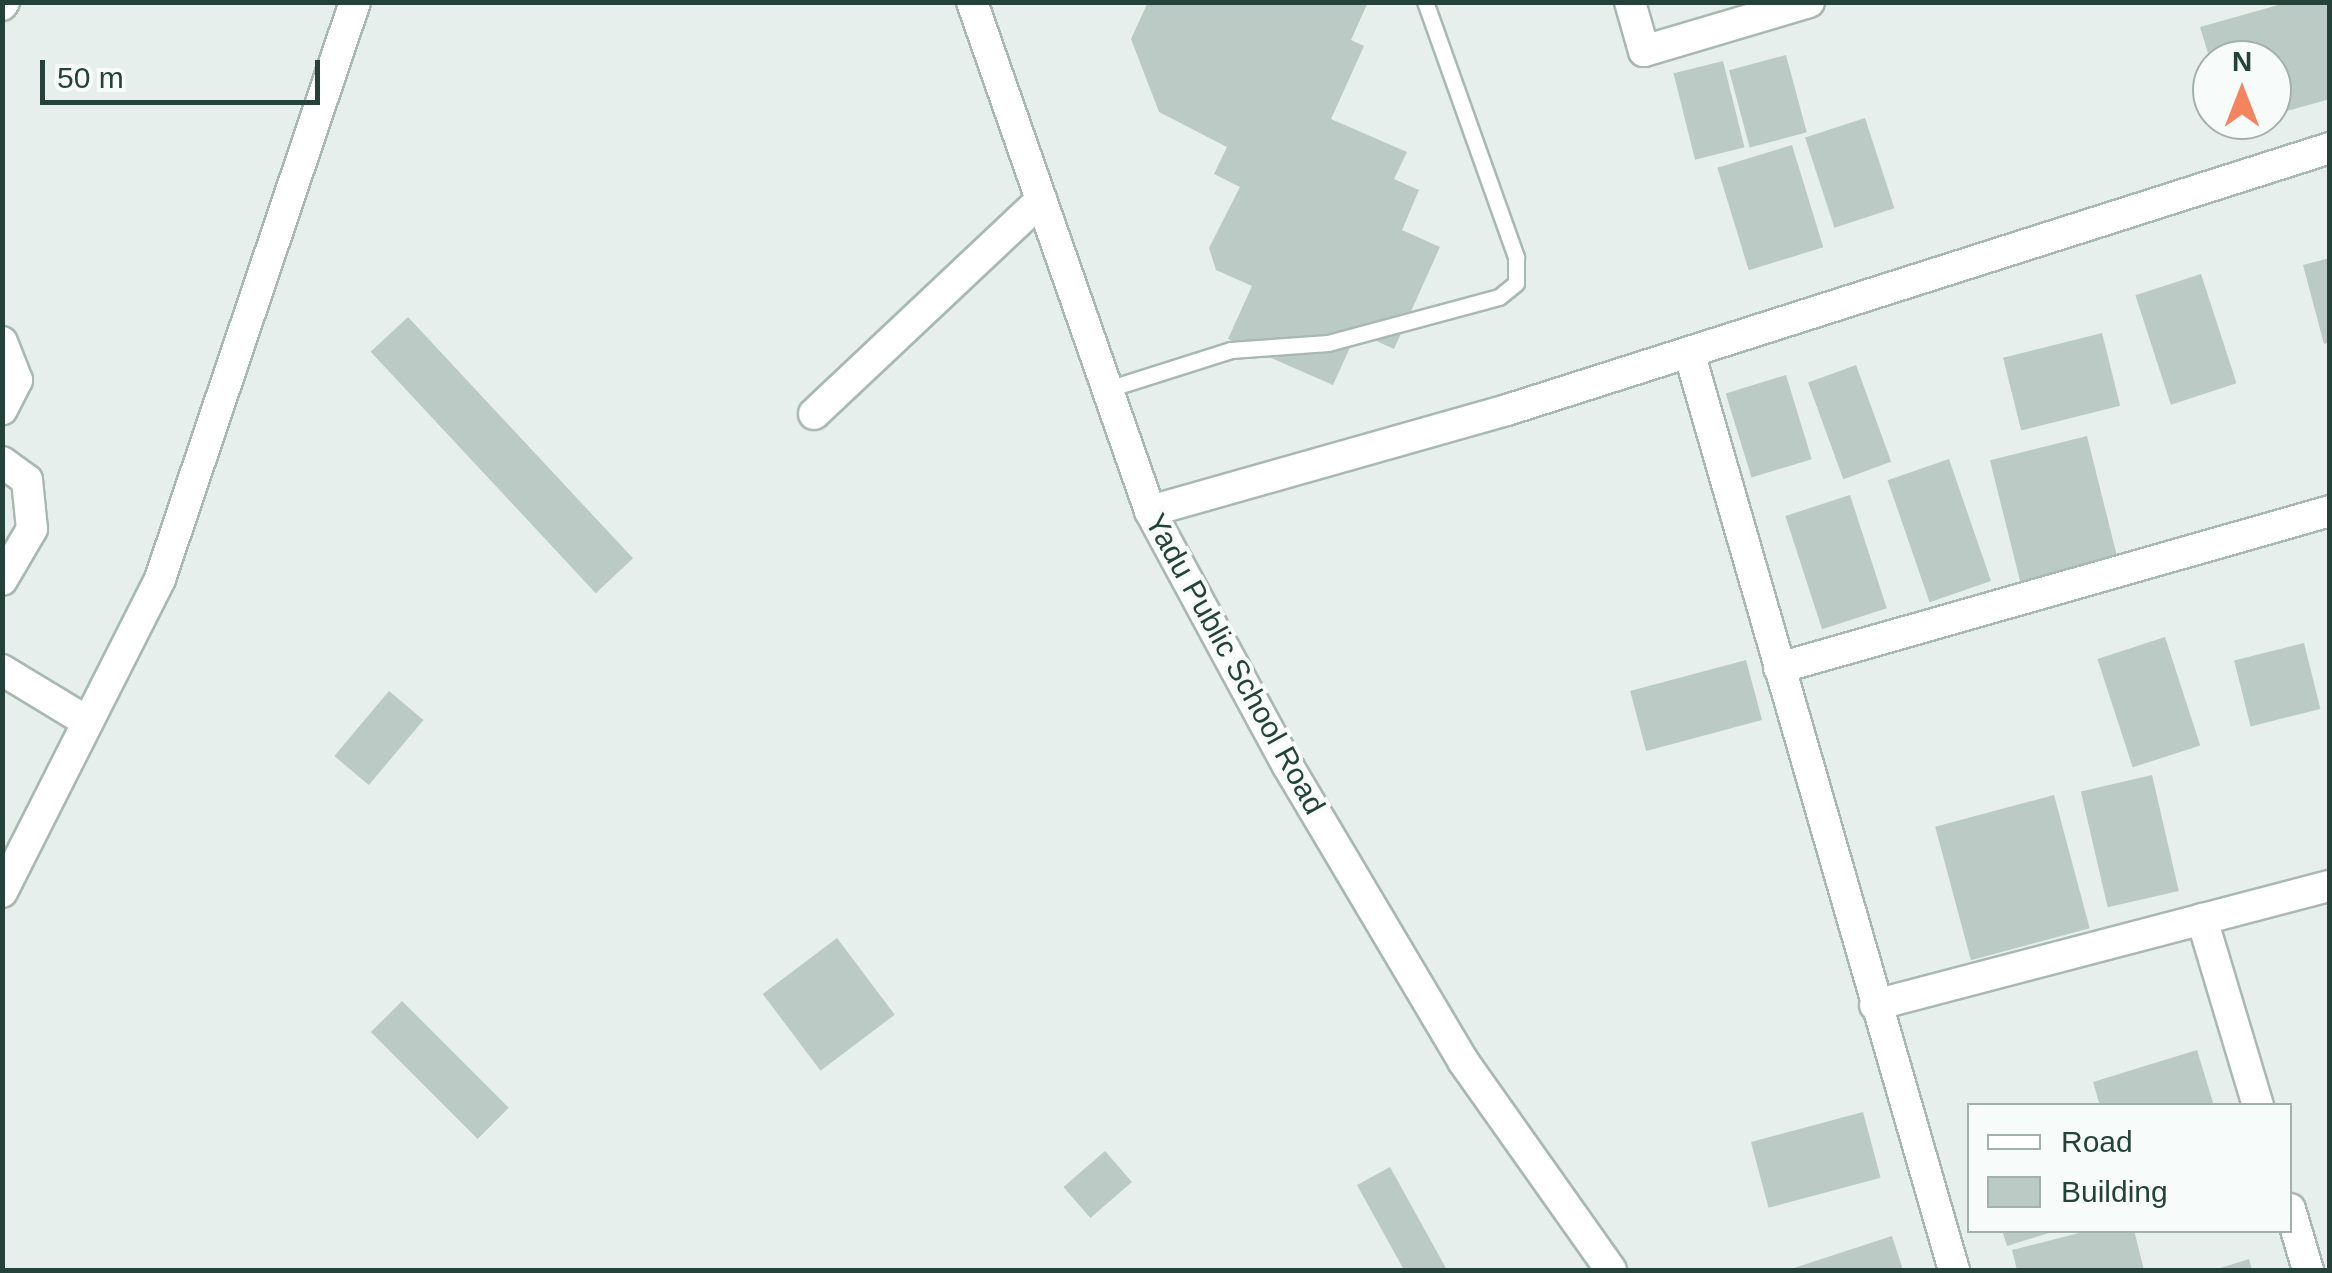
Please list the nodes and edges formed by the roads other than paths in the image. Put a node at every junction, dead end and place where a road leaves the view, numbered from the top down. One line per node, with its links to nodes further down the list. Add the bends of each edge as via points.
1 (355, 2): 19 (street, via 160,579)
2 (972, 2): 7 (street, Yadu Public School Road)
3 (1426, 2): 10 (lane, via 1516,256 1516,283 1500,297 1328,343 1230,350)
4 (1630, 2): 5 (street, via 1644,52)
5 (1809, 2)
6 (2330, 148): 9 (street)
7 (1041, 200): 10 (street, Yadu Public School Road); 12 (street)
8 (2, 342): 11 (street, via 10,346 18,380)
9 (1689, 352): 14 (street); 17 (street)
10 (1108, 389): 14 (street, Yadu Public School Road)
11 (2, 408)
12 (814, 414)
13 (2, 462): 16 (street, via 27,480 32,528)
14 (1150, 511): 26 (street, Yadu Public School Road, via 1288,766 1463,1060)
15 (2330, 511): 17 (street)
16 (2, 580)
17 (1779, 668): 23 (street)
18 (2, 670): 19 (street)
19 (88, 722): 21 (street)
20 (2330, 886): 22 (street)
21 (2, 892)
22 (2202, 919): 23 (street); 24 (street)
23 (1875, 1005): 27 (street)
24 (2257, 1103)
25 (2292, 1216): 28 (street)
26 (1611, 1270)
27 (1954, 1270)
28 (2308, 1270)

